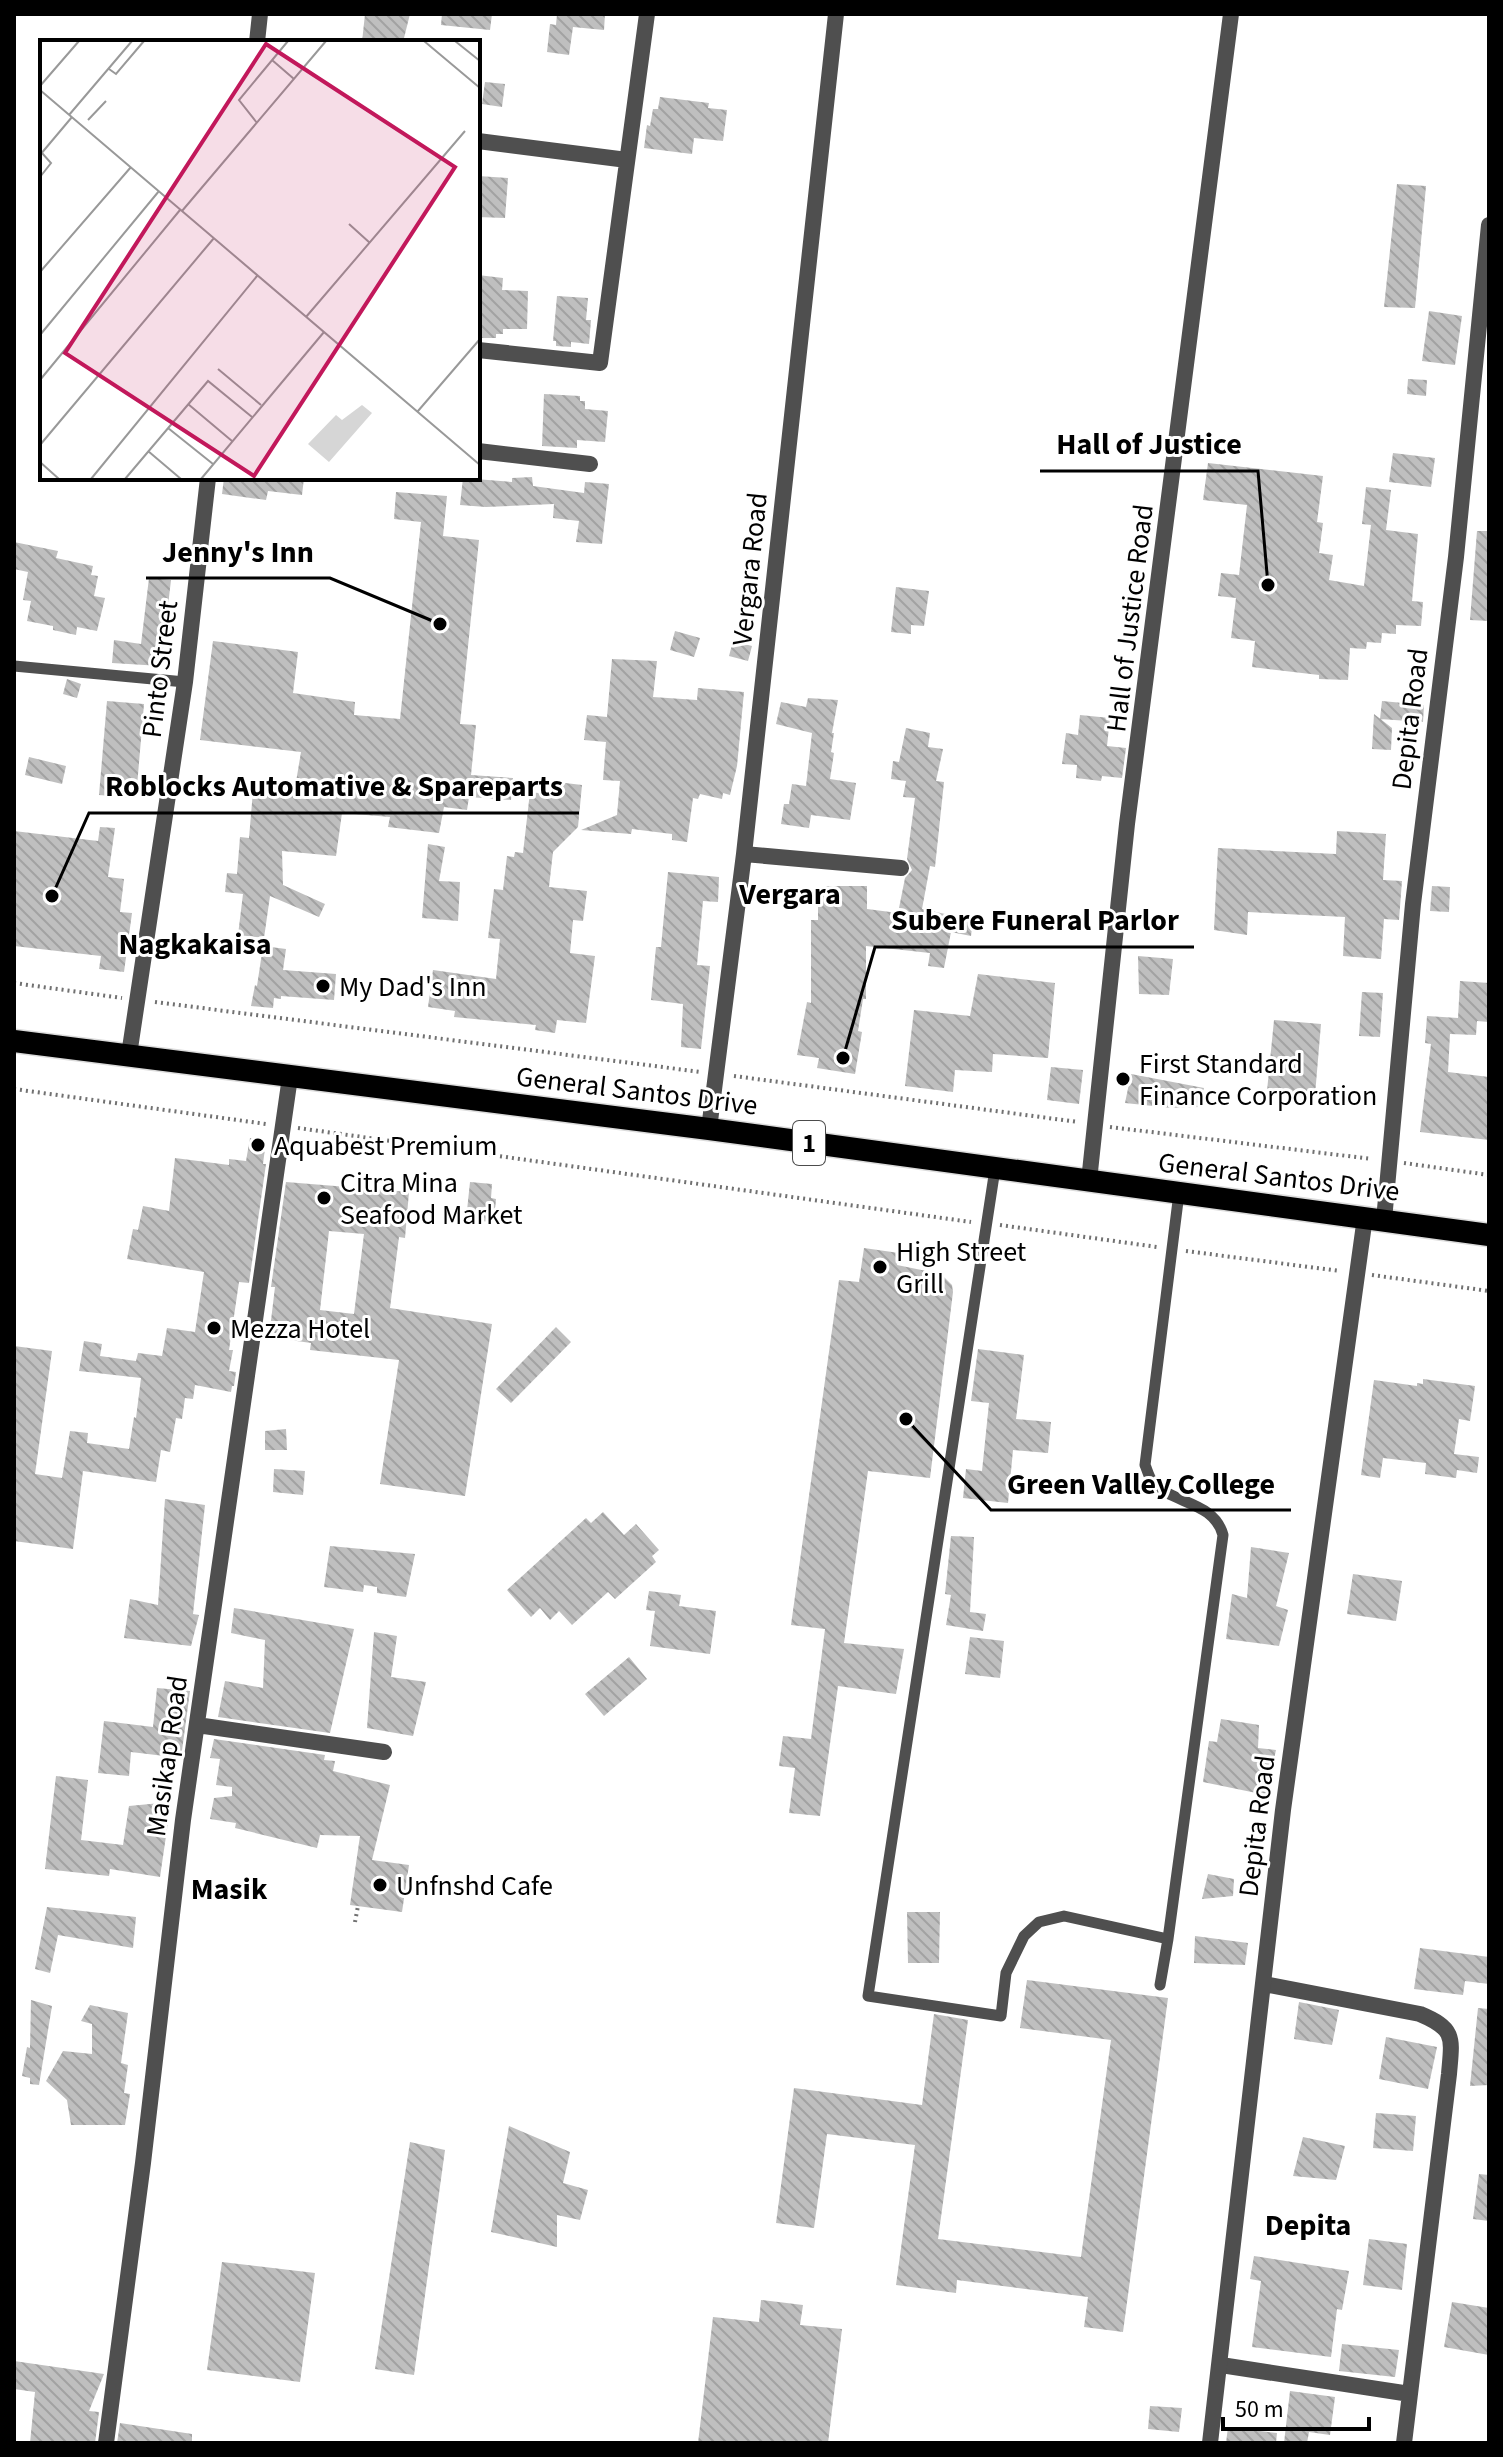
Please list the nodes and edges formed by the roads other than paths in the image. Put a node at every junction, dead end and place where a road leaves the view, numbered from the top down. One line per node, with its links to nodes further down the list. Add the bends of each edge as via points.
1 (260, 14): 5 (street)
2 (647, 14): 7 (street)
3 (836, 14): 15 (street, Vergara Road)
4 (1231, 14): 22 (street, Hall of Justice Road, via 1127,824)
5 (257, 40)
6 (480, 141): 7 (street)
7 (627, 160): 9 (street, via 600,363)
8 (1489, 225): 24 (street, Depita Road, via 1389,1161)
9 (480, 350)
10 (480, 451): 11 (street)
11 (590, 464)
12 (208, 480): 14 (street, Pinto Street)
13 (14, 666): 14 (lane)
14 (185, 682): 18 (street, Pinto Street)
15 (744, 854): 16 (street); 20 (street, Vergara Road)
16 (901, 868)
17 (14, 1041): 18 (highway, General Santos Drive / 1)
18 (129, 1055): 19 (highway, General Santos Drive / 1)
19 (290, 1077): 20 (highway, General Santos Drive / 1); 26 (street, Masikap Road)
20 (709, 1129): 21 (highway, General Santos Drive / 1)
21 (995, 1169): 22 (highway, General Santos Drive / 1); 28 (lane, via 868,1996 1001,2016 1006,1973 1024,1936 1039,1922 1064,1916)
22 (1089, 1181): 23 (highway, General Santos Drive / 1)
23 (1179, 1193): 24 (highway, General Santos Drive / 1); 28 (lane, via 1145,1465 1153,1482 1208,1513 1220,1523 1223,1535)
24 (1374, 1218): 25 (highway, General Santos Drive / 1); 29 (street, Depita Road, via 1357,1273)
25 (1489, 1235)
26 (197, 1725): 27 (street); 33 (street, Masikap Road)
27 (384, 1752)
28 (1168, 1939): 30 (lane)
29 (1264, 1984): 31 (street, Depita Road); 32 (street, via 1420,2014 1440,2022 1448,2033 1449,2074)
30 (1160, 1985)
31 (1221, 2365): 32 (street); 34 (street, Depita Road)
32 (1410, 2394): 35 (street)
33 (106, 2443)
34 (1210, 2443)
35 (1404, 2443)

